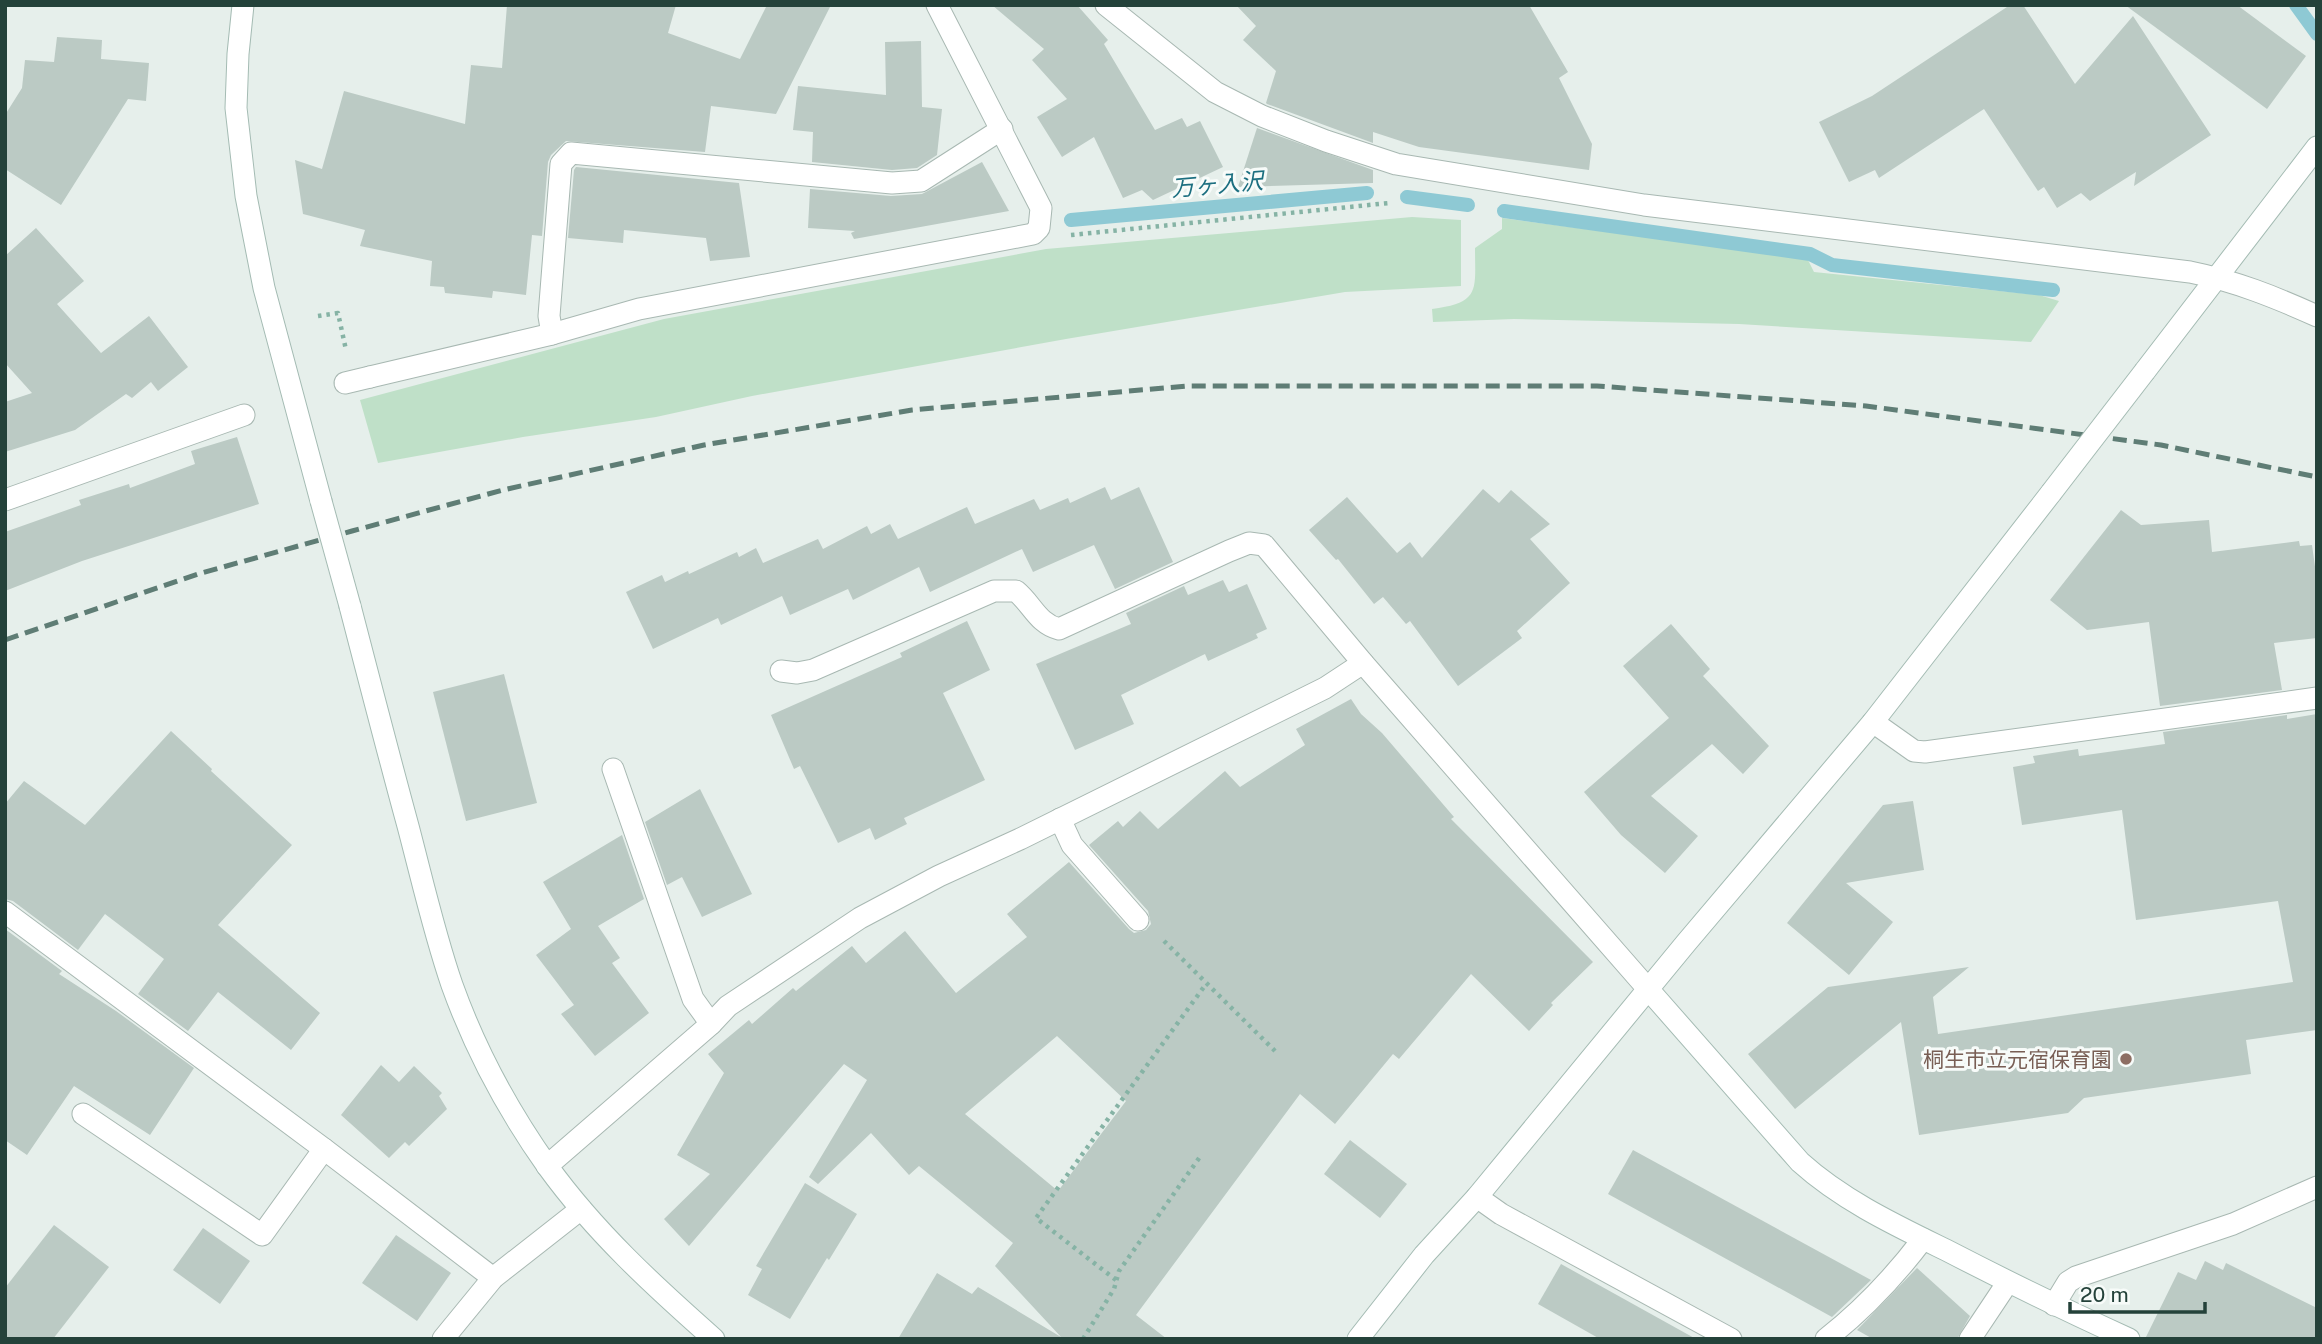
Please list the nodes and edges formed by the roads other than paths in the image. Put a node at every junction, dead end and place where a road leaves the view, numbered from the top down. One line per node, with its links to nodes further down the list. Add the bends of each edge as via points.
1 (243, 5): 24 (street, bridge, via 236,108 246,196 264,288 452,985 498,1086)
2 (937, 5): 4 (street)
3 (1106, 5): 6 (street, via 1216,92 1262,116 1396,164 1644,205)
4 (1002, 129): 8 (street, via 1041,208 1039,228 1033,234 639,309); 8 (street, via 921,181 892,183 571,153 561,164 549,316)
5 (2317, 147): 6 (street)
6 (2217, 278): 7 (street, via 2269,294); 15 (street, bridge)
7 (2317, 316)
8 (552, 334): 9 (street)
9 (345, 383)
10 (244, 415): 11 (street)
11 (5, 500)
12 (1363, 663): 13 (street, via 1264,545 1249,543 1059,629 1042,622 1016,591 994,591 813,670); 17 (street, via 1325,688); 20 (street)
13 (781, 671)
14 (2317, 698): 15 (street, via 1925,752 1914,751)
15 (1873, 723): 20 (street)
16 (613, 769): 21 (street, via 693,999)
17 (1060, 819): 19 (street, via 1072,845); 21 (street, via 860,918 728,1006)
18 (5, 912): 23 (street)
19 (1138, 920)
20 (1648, 989): 26 (street); 28 (street, via 1810,1171 1842,1195)
21 (711, 1024): 24 (street)
22 (83, 1114): 23 (street, via 262,1235)
23 (324, 1149): 29 (street)
24 (547, 1166): 27 (street)
25 (2317, 1187): 31 (street, via 2233,1224 2076,1277)
26 (1477, 1197): 34 (street); 35 (street)
27 (581, 1209): 29 (street); 33 (street, via 630,1263)
28 (1923, 1239): 30 (street); 36 (street, via 1872,1298)
29 (493, 1278): 32 (street)
30 (2008, 1282): 31 (street); 37 (street)
31 (2054, 1305): 38 (street)
32 (443, 1339)
33 (714, 1339)
34 (1358, 1339)
35 (1731, 1339)
36 (1826, 1339)
37 (1970, 1339)
38 (2129, 1339)

